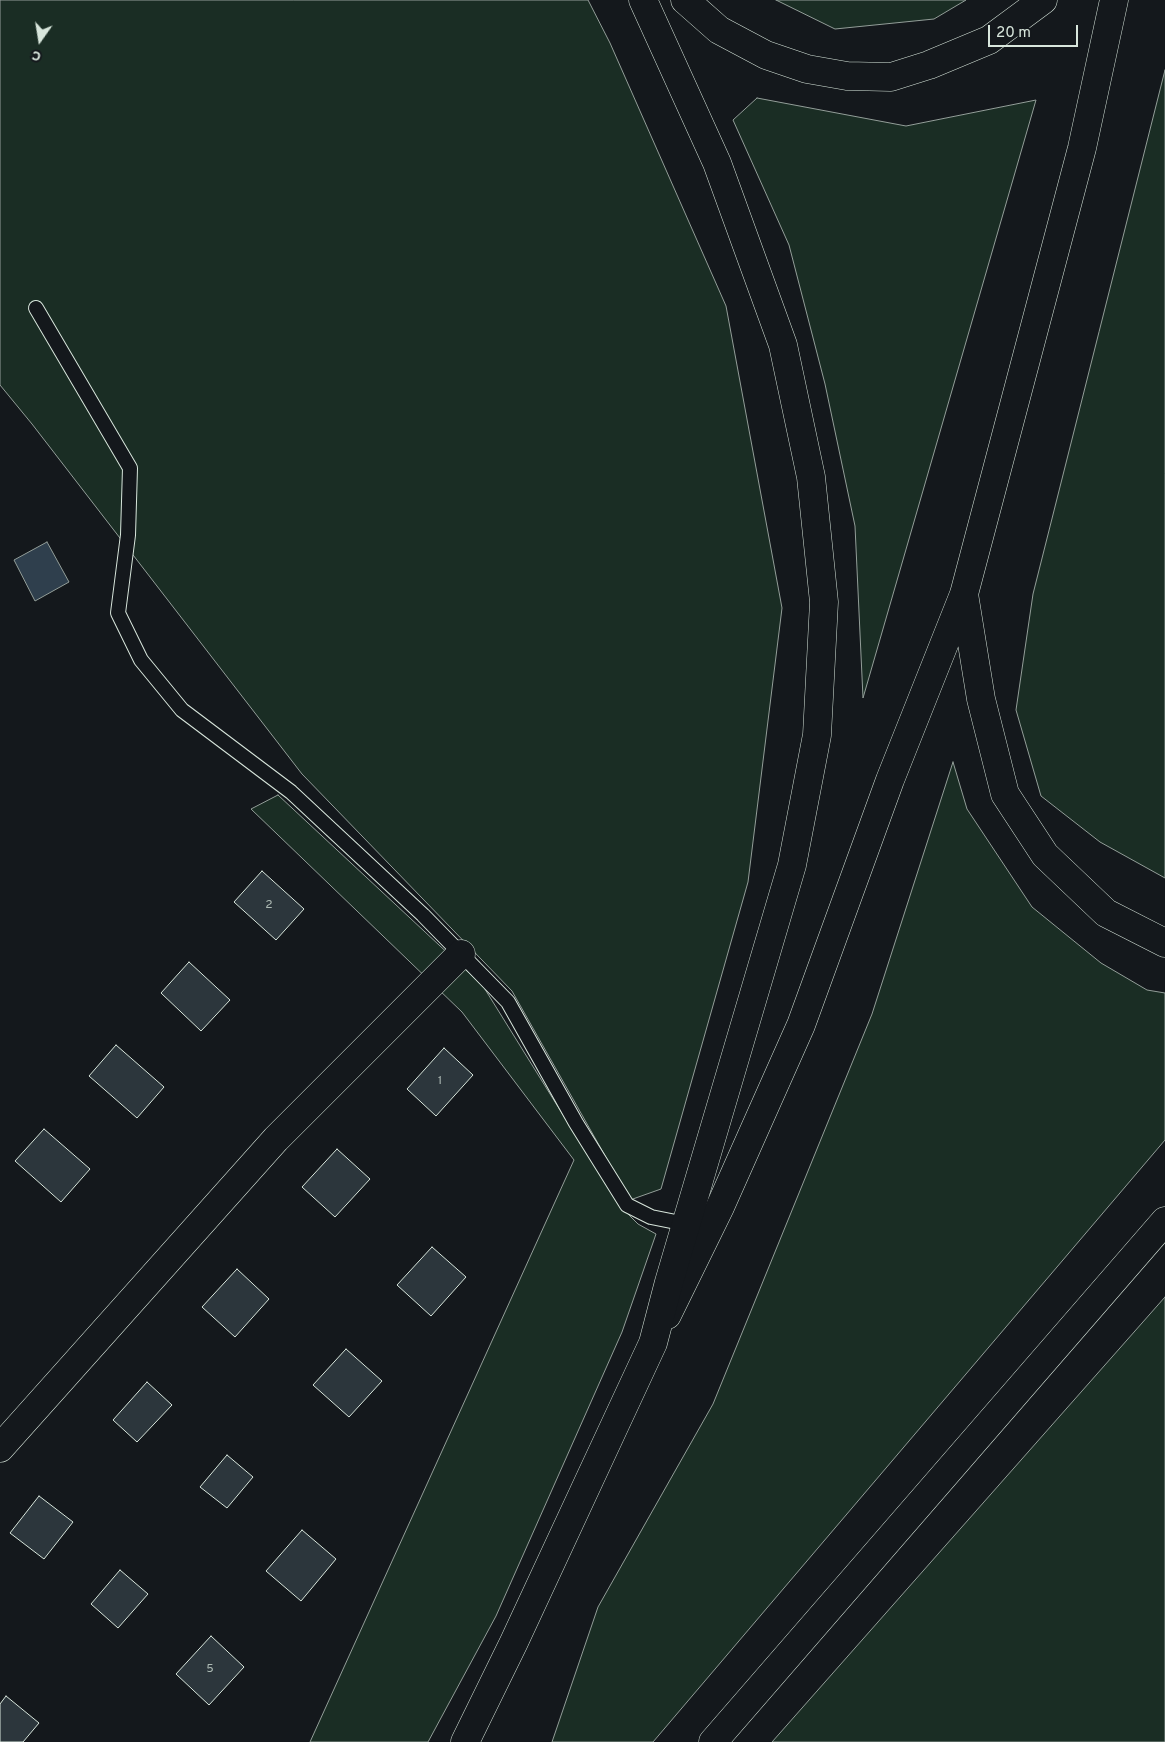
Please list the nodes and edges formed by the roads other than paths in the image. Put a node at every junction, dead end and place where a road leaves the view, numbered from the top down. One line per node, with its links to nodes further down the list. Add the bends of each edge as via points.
1 (643, 0): 10 (main road, via 717,163 783,346 811,477 824,602 817,735 792,865)
2 (685, 0): 3 (main road, via 719,30 766,55 847,76 891,76 928,65 988,40)
3 (1043, 0)
4 (1114, 0): 6 (main road, via 1082,148)
5 (36, 308): 8 (lane, via 130,468 128,535 118,613 140,660 182,710 291,792)
6 (964, 594): 7 (main road, via 981,700 1006,794 1045,855 1106,913); 11 (main road, via 890,780 801,1025 720,1207)
7 (1165, 943)
8 (461, 954): 10 (lane, via 508,1002 576,1123 627,1205 651,1217); 12 (main road, via 276,1139)
9 (1165, 1221): 14 (main road)
10 (686, 1224): 11 (main road)
11 (653, 1343): 13 (main road)
12 (0, 1448)
13 (465, 1742)
14 (713, 1742)

